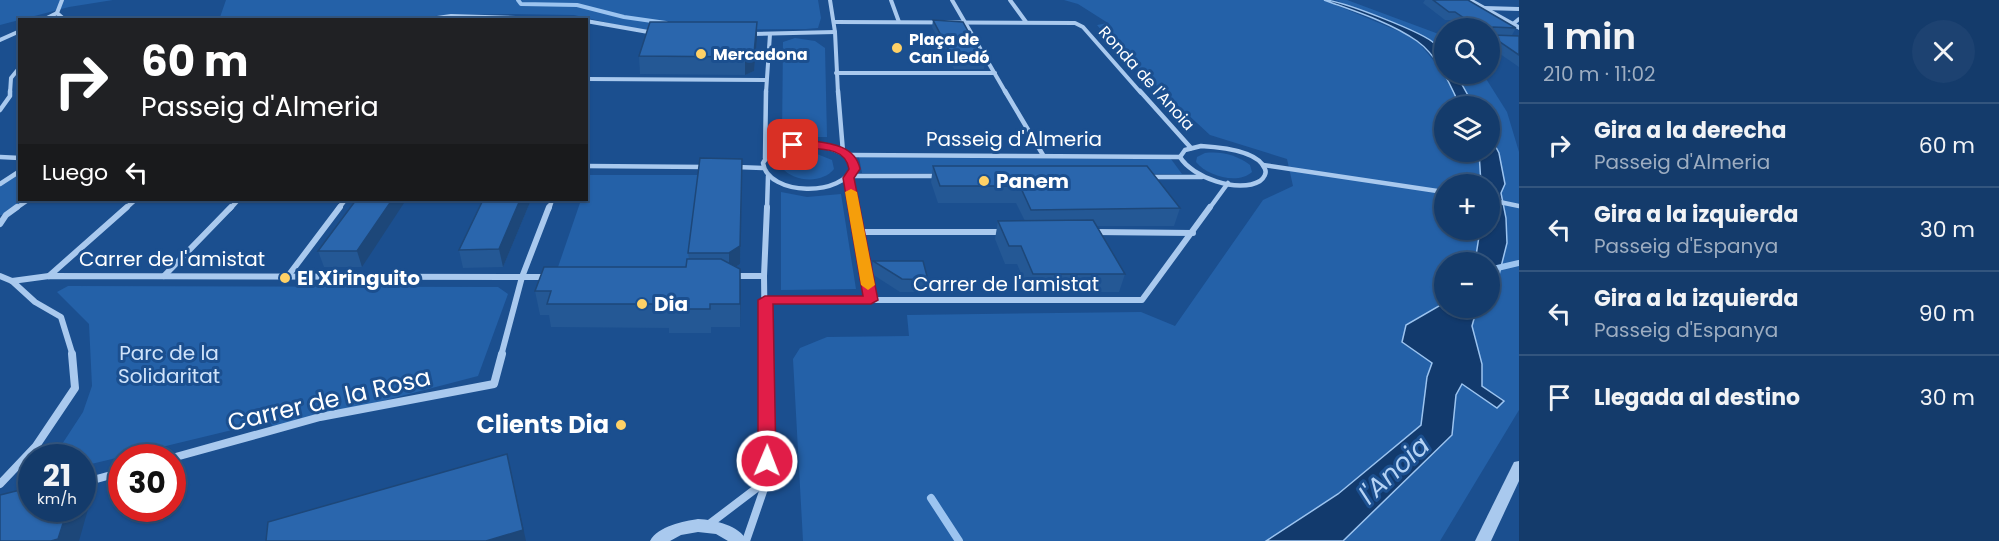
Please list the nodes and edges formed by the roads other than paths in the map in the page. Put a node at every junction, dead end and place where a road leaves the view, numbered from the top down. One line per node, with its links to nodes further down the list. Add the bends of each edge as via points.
1 (62, 0): 9 (street)
2 (830, 0): 15 (street)
3 (891, 0): 16 (street)
4 (952, 0): 17 (street)
5 (1010, 0): 18 (street)
6 (1470, 0): 7 (street)
7 (1484, 8): 8 (street); 19 (street)
8 (1519, 9)
9 (57, 13): 10 (street); 11 (street)
10 (47, 18)
11 (63, 18)
12 (437, 18): 13 (street)
13 (482, 18)
14 (588, 21): 22 (street)
15 (834, 22): 16 (street); 21 (street)
16 (899, 22): 17 (street)
17 (964, 22): 18 (street); 28 (street)
18 (1026, 22): 32 (street, Ronda de l'Anoia, via 1060,21 1083,27)
19 (1517, 24)
20 (18, 32): 25 (street)
21 (835, 32): 24 (street); 27 (street)
22 (657, 34)
23 (747, 34): 24 (street)
24 (770, 34): 30 (street)
25 (0, 40)
26 (18, 69): 31 (street, via 11,78 10,96)
27 (836, 73): 28 (street); 33 (street)
28 (995, 73): 34 (street)
29 (588, 79): 30 (street)
30 (766, 80): 38 (street)
31 (0, 110)
32 (1191, 148): 35 (street); 39 (street, via 1229,149)
33 (845, 154): 34 (street, Passeig d'Almeria); 38 (street, Passeig d'Almeria, via 820,145 800,144 781,147); 47 (street, via 855,169)
34 (1043, 155): 35 (street, Passeig d'Almeria)
35 (1180, 157): 49 (street, via 1186,167)
36 (0, 158): 37 (street)
37 (18, 158)
38 (765, 158): 43 (street)
39 (1263, 165): 50 (street, via 1265,176 1261,181); 52 (street)
40 (588, 166): 41 (street)
41 (716, 167)
42 (728, 167): 43 (street)
43 (763, 168): 45 (street)
44 (18, 172): 51 (street)
45 (768, 176): 47 (street, Passeig d'Almeria, via 792,187 808,189 824,188); 70 (street)
46 (945, 176): 47 (street, Passeig d'Almeria)
47 (850, 177): 61 (street)
48 (1144, 177): 49 (street)
49 (1202, 177): 50 (street)
50 (1228, 183): 64 (street)
51 (0, 184)
52 (1434, 191)
53 (26, 201): 60 (street)
54 (134, 201): 66 (street)
55 (237, 201): 67 (street)
56 (344, 201): 68 (street)
57 (552, 201): 72 (street)
58 (1500, 202): 59 (street)
59 (1519, 207)
60 (0, 224)
61 (859, 232): 62 (street); 75 (street)
62 (1014, 232)
63 (1085, 232): 64 (street)
64 (1192, 232): 75 (street, Carrer de l'amistat, via 1142,300)
65 (0, 276): 73 (street)
66 (49, 276): 67 (street, Carrer de l'amistat); 73 (street, Carrer de l'amistat)
67 (164, 276): 68 (street, Carrer de l'amistat)
68 (288, 276): 72 (street, Carrer de l'amistat)
69 (729, 276): 70 (street)
70 (764, 276): 74 (street)
71 (556, 277): 72 (street, Carrer de l'amistat)
72 (522, 278): 76 (street, Carrer de la Rosa, via 494,384 320,417)
73 (12, 281): 79 (street, via 34,302 61,317 72,348 75,388 36,447)
74 (765, 300): 75 (street); 78 (street)
75 (871, 300)
76 (186, 454)
77 (1519, 466): 84 (street)
78 (767, 480): 80 (street); 83 (street)
79 (0, 484)
80 (708, 525): 81 (street, via 676,530); 82 (street)
81 (658, 541)
82 (739, 541)
83 (746, 541)
84 (1483, 541)

